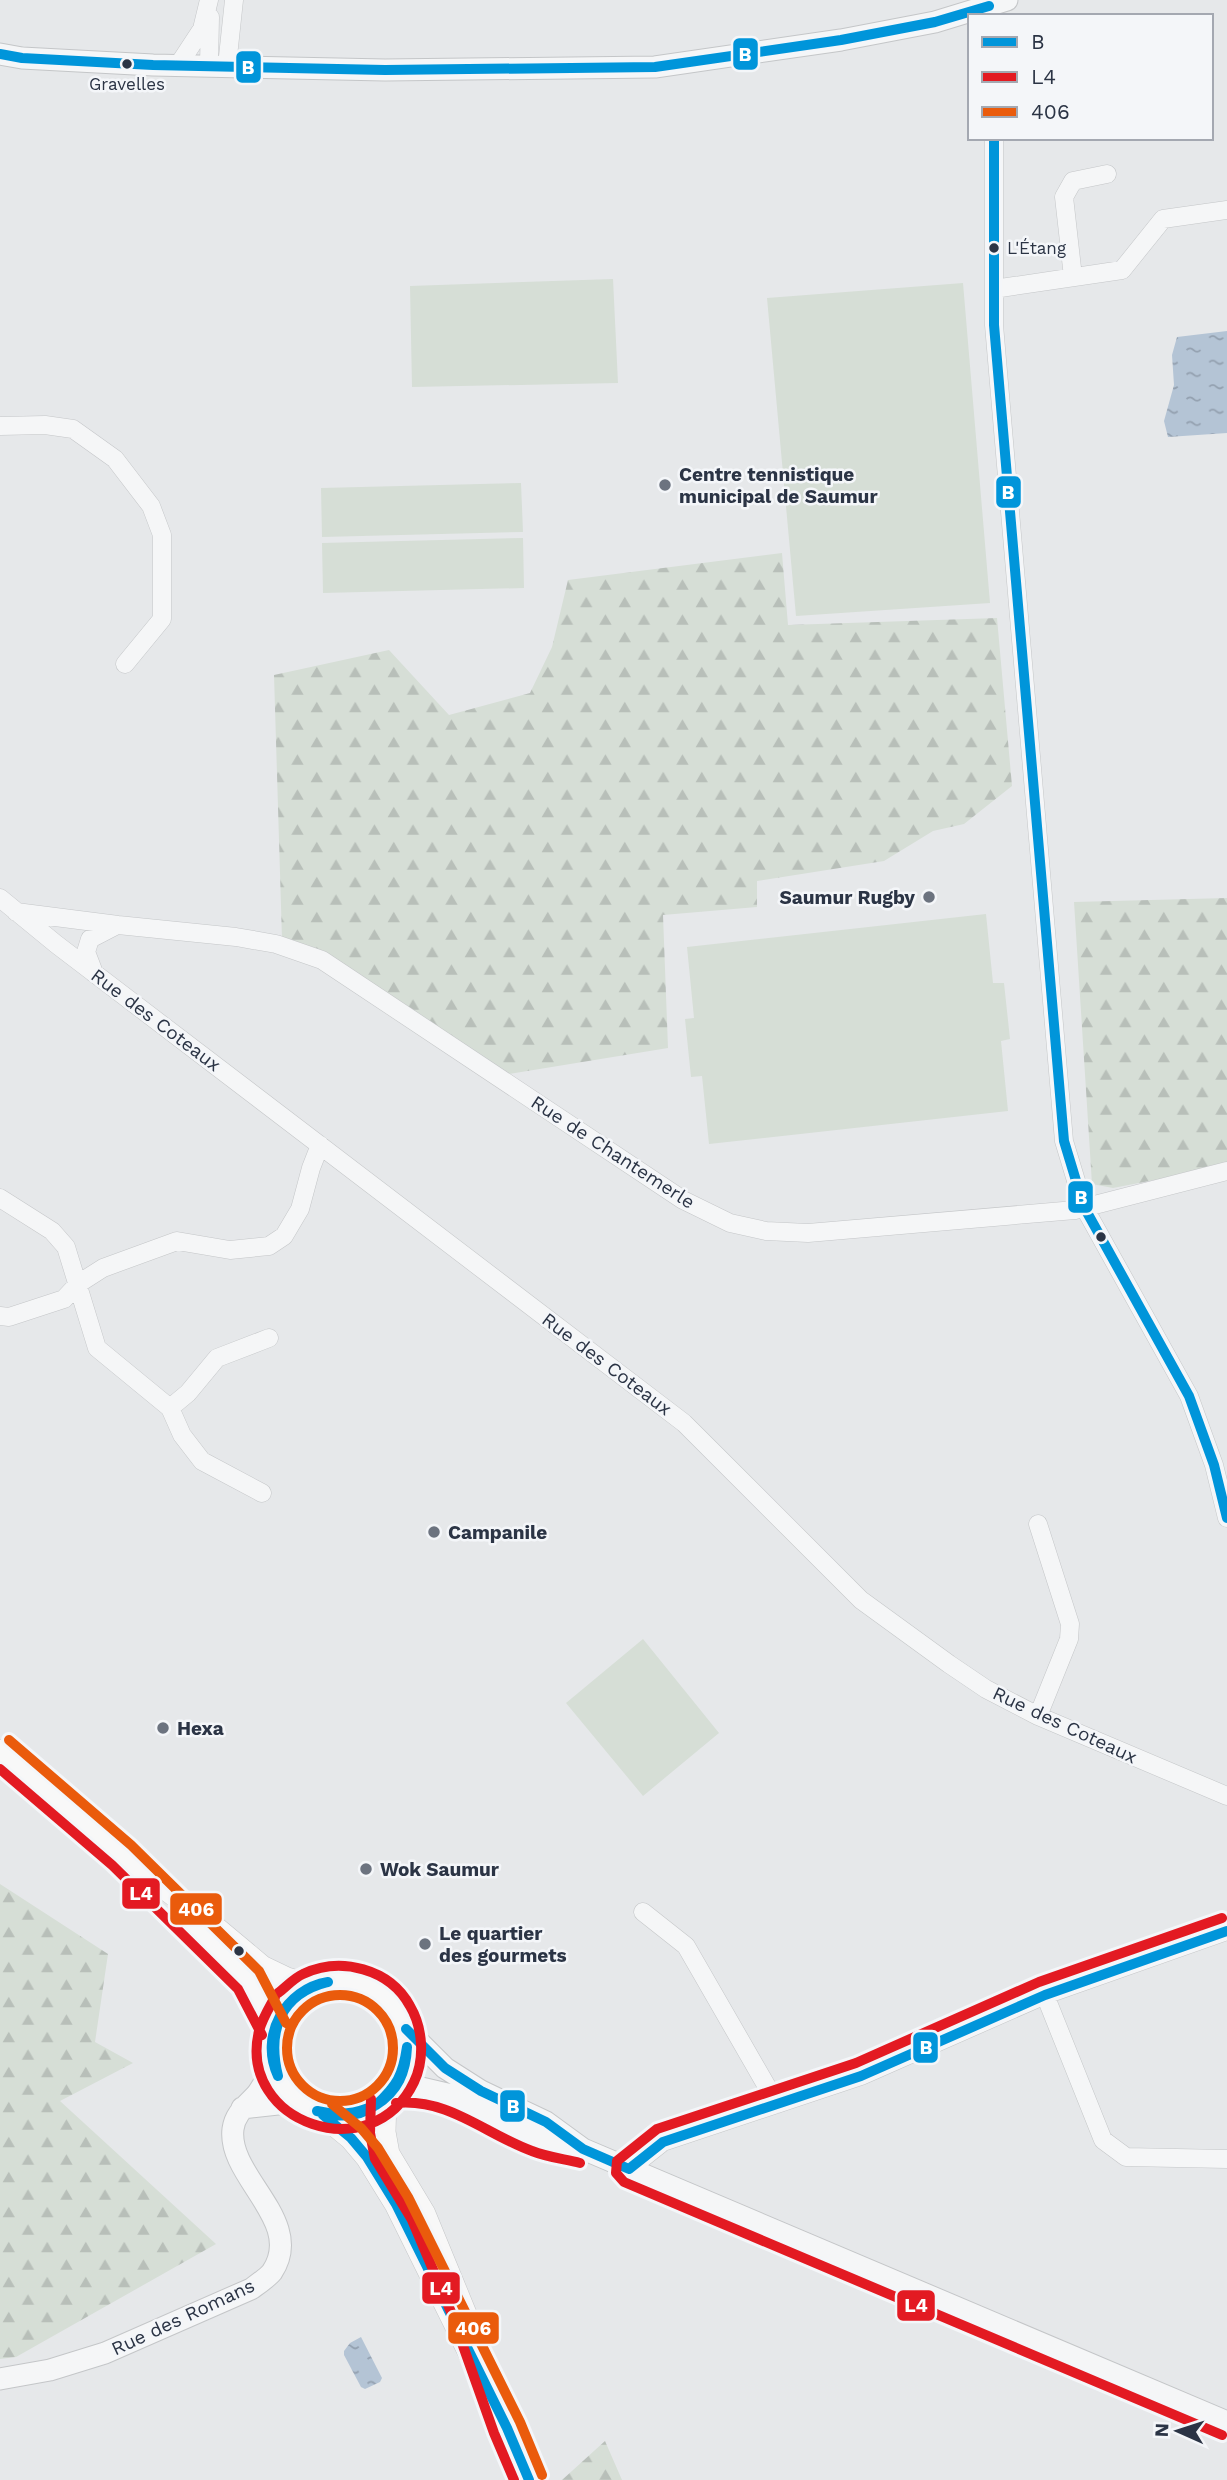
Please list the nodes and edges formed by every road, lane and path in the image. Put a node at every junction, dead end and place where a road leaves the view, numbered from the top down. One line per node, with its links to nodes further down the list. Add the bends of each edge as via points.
1 (210, 0): 5 (street, via 202,29); 6 (street)
2 (234, 0): 6 (street)
3 (996, 7): 6 (street, via 841,40 655,67 385,70)
4 (0, 54): 5 (street)
5 (179, 64): 6 (street)
6 (218, 66)
7 (994, 140): 11 (street)
8 (1107, 174): 10 (street, via 1073,181 1064,197)
9 (1227, 210): 10 (street, via 1163,219 1122,270)
10 (1073, 277): 11 (street)
11 (994, 289): 23 (street, via 1064,1141)
12 (0, 426): 13 (street, via 73,429 114,459 150,506 162,535 162,619)
13 (125, 664)
14 (0, 898): 15 (street, Rue des Coteaux)
15 (16, 912): 16 (street, Rue de Chantemerle); 18 (street, Rue des Coteaux)
16 (90, 921): 17 (street, Rue de Chantemerle); 18 (street, via 61,934)
17 (118, 925): 18 (street, Rue de Chantemerle); 19 (street, via 90,939 86,952); 23 (street, Rue de Chantemerle, via 236,937 276,944 322,960 683,1200 730,1223 808,1233)
18 (59, 947): 19 (street, Rue des Coteaux)
19 (94, 973): 20 (street, Rue des Coteaux)
20 (320, 1145): 24 (street, via 300,1209 284,1236 269,1246 230,1250 177,1241 103,1268); 31 (street, Rue des Coteaux, via 684,1423 861,1600 986,1689)
21 (1227, 1171): 23 (street, Rue de Chantemerle)
22 (0, 1198): 24 (street, via 52,1231 66,1247)
23 (1084, 1207): 29 (street, via 1189,1396)
24 (78, 1284): 25 (street, via 64,1299); 27 (street, via 97,1349)
25 (0, 1316)
26 (269, 1338): 27 (street, via 217,1358)
27 (170, 1408): 28 (street, via 182,1435 202,1461)
28 (262, 1493)
29 (1227, 1518)
30 (1038, 1524): 31 (street, via 1070,1624 1069,1639)
31 (1038, 1716): 33 (street, Rue des Coteaux)
32 (0, 1751): 34 (main road)
33 (1227, 1796)
34 (121, 1855): 37 (main road, via 262,1967); 39 (main road, via 249,1981)
35 (643, 1912): 44 (street, via 686,1946)
36 (1227, 1931): 38 (street)
37 (310, 1986): 39 (main road, via 287,2004); 40 (main road, via 339,1979 361,1983 381,1993 397,2009)
38 (1045, 1994): 44 (street, via 860,2076); 48 (street, via 1103,2140 1126,2157)
39 (274, 2029): 41 (main road)
40 (406, 2029): 42 (main road, via 405,2071); 47 (street, via 445,2068 546,2122)
41 (274, 2067): 43 (main road); 45 (street, Rue des Romans)
42 (390, 2094): 46 (main road, via 367,2112); 47 (street, via 417,2087 447,2094 537,2138); 52 (main road, via 384,2132 388,2154 424,2214 464,2307)
43 (296, 2102): 45 (street); 46 (main road)
44 (777, 2104): 49 (street, via 663,2142)
45 (242, 2108): 50 (street, Rue des Romans, via 233,2127 233,2148 278,2225 280,2250 272,2272 251,2289 105,2353)
46 (323, 2115): 52 (main road, via 368,2157 396,2204)
47 (583, 2149): 49 (street)
48 (1227, 2159)
49 (629, 2169): 51 (street)
50 (0, 2379)
51 (1227, 2422)
52 (507, 2428): 53 (main road)
53 (529, 2480)

